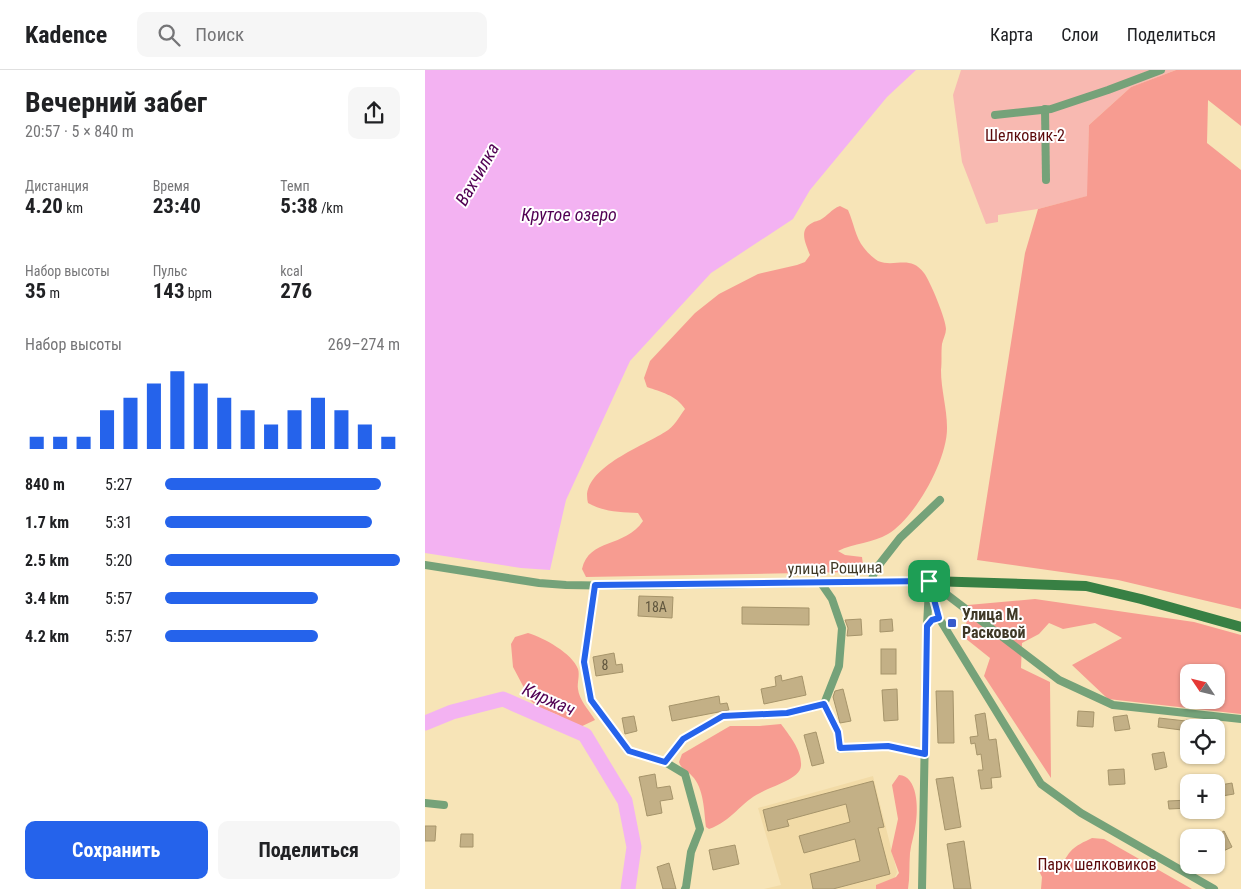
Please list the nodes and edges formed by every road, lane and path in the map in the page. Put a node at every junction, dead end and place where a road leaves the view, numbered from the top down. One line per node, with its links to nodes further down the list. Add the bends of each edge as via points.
1 (1161, 70): 2 (street)
2 (1045, 109): 3 (street); 4 (street)
3 (995, 115)
4 (1046, 180)
5 (940, 500): 8 (street, via 901,538 875,570)
6 (425, 565): 10 (street, улица Рощина, via 539,583)
7 (929, 581): 8 (street, улица Рощина); 11 (street); 12 (street); 13 (street, улица Рощина, via 1086,586); 15 (street, via 1059,680 1113,705)
8 (871, 582): 9 (street, улица Рощина)
9 (821, 583): 10 (street, улица Рощина); 14 (street, via 832,598 842,628 839,666)
10 (595, 585): 17 (street, via 584,662 591,700 629,751)
11 (939, 618): 12 (street); 22 (street, via 1041,784 1081,813)
12 (927, 626): 16 (street)
13 (1241, 627)
14 (824, 704): 16 (street, via 838,732 840,748 888,746); 17 (street, via 787,713 723,716 683,739)
15 (1241, 719)
16 (925, 754): 21 (street)
17 (665, 762): 20 (street, via 685,774 700,829 691,852)
18 (425, 803): 19 (street)
19 (444, 805)
20 (685, 889)
21 (922, 889)
22 (1214, 889)

